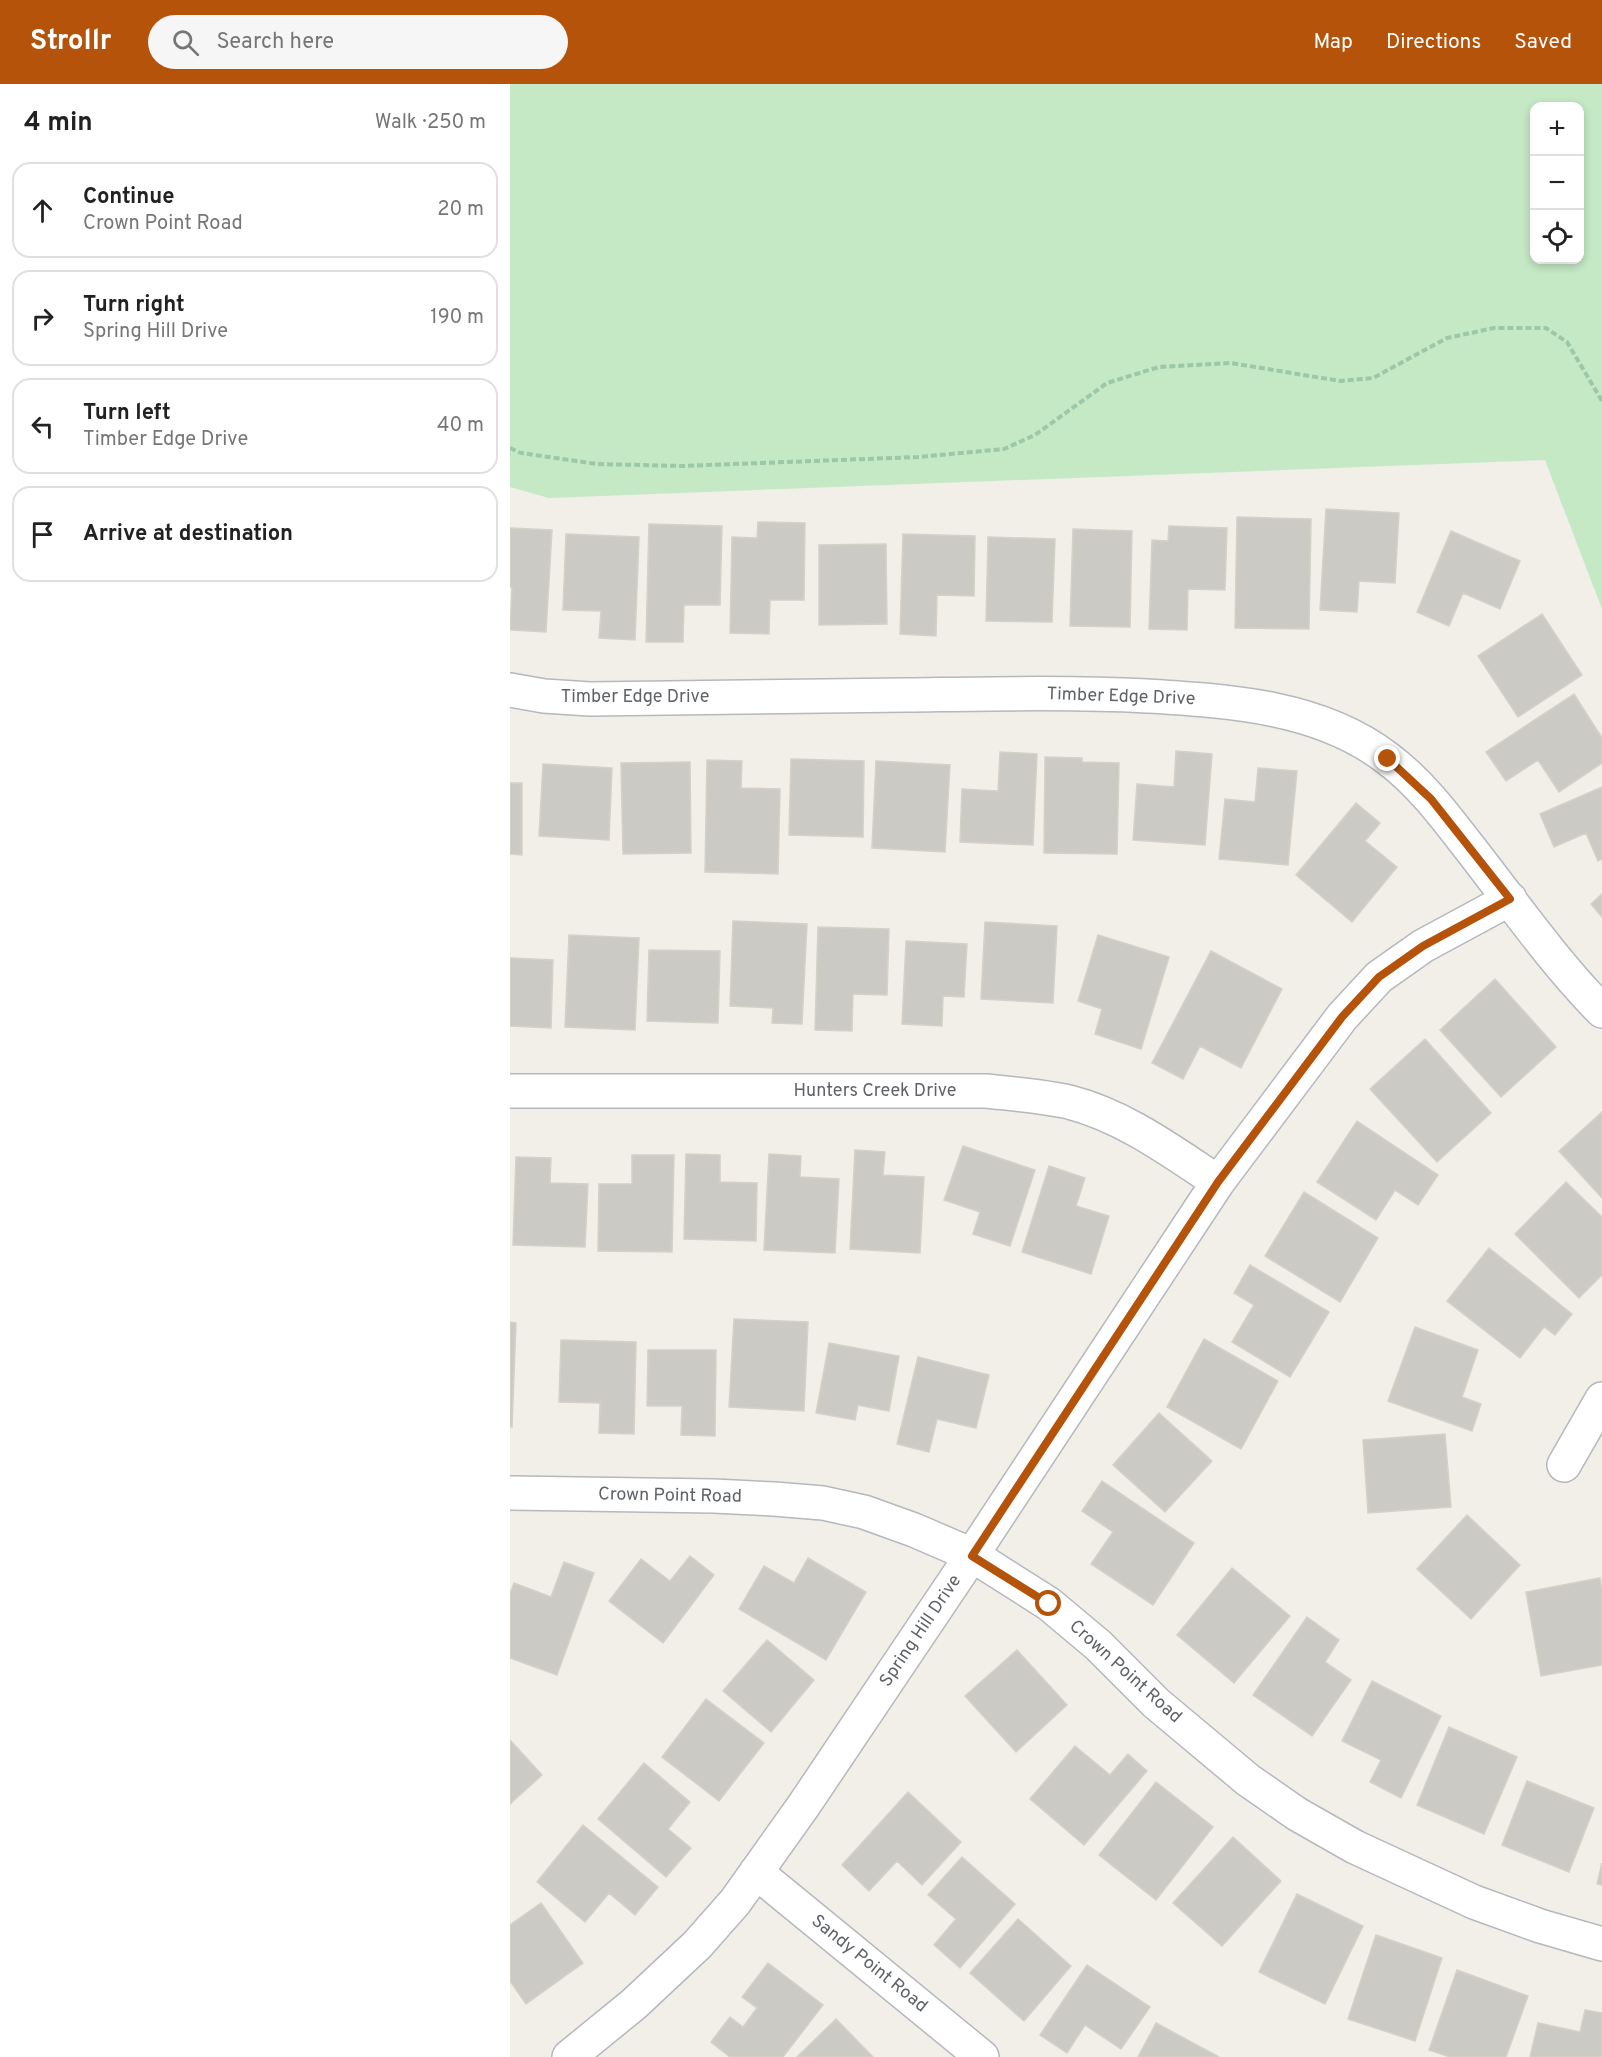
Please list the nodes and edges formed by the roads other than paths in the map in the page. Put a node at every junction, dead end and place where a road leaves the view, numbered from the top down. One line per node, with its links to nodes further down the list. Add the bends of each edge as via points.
1 (510, 690): 2 (street, Timber Edge Drive, via 590,699 1075,693 1256,706 1312,720 1355,737 1388,759 1431,799)
2 (1510, 899): 3 (street, Timber Edge Drive, via 1541,943); 5 (street, Spring Hill Drive, via 1423,946 1379,977 1342,1017)
3 (1602, 1011)
4 (510, 1091): 5 (street, Hunters Creek Drive, via 986,1091 1029,1095 1069,1102 1113,1118 1154,1139)
5 (1218, 1182): 9 (street, Spring Hill Drive)
6 (1602, 1399): 7 (street)
7 (1564, 1465)
8 (510, 1493): 9 (street, Crown Point Road, via 714,1496 823,1503 874,1515)
9 (972, 1556): 10 (street, Spring Hill Drive); 11 (street, Crown Point Road, via 1049,1604 1165,1710 1248,1780 1297,1814 1365,1852 1474,1902)
10 (756, 1872): 12 (street, Spring Hill Drive, via 697,1945); 13 (street, Sandy Point Road)
11 (1602, 1944)
12 (569, 2057)
13 (982, 2057)

